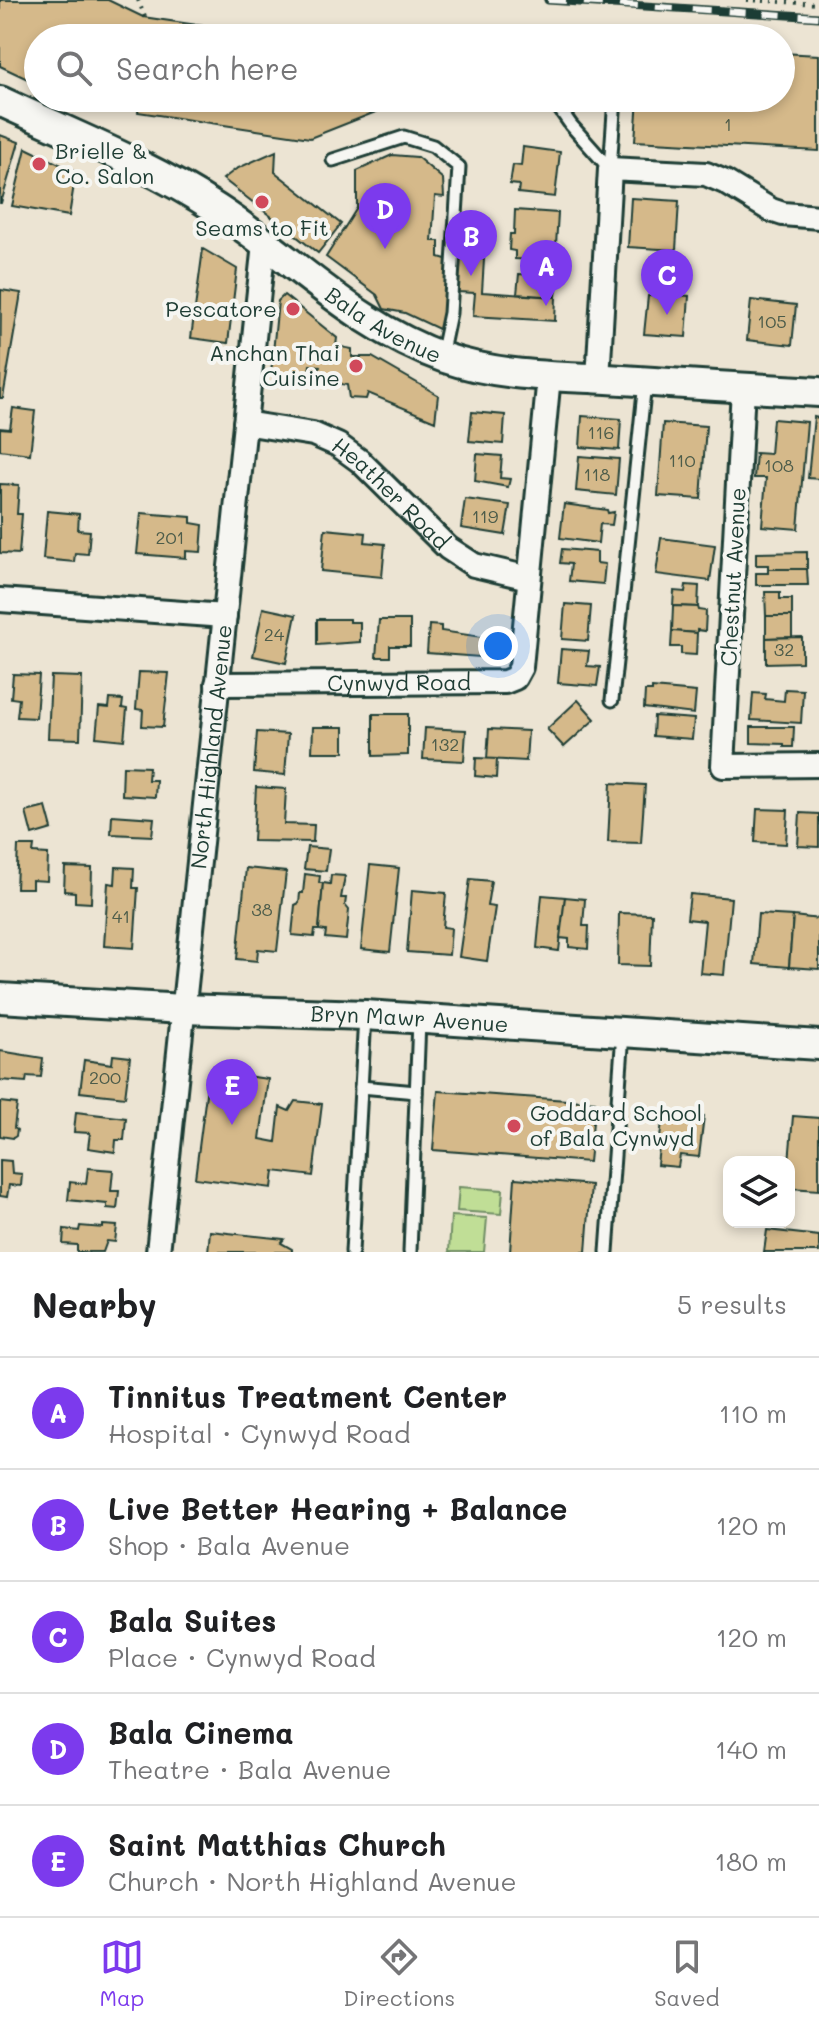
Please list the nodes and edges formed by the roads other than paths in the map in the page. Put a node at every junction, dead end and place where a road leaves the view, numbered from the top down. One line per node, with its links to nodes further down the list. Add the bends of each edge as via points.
1 (0, 101): 7 (street, Bala Avenue, via 172,182)
2 (562, 112): 5 (lane)
3 (614, 112): 5 (lane)
4 (333, 160): 8 (lane, via 404,137 433,146 459,167 450,313)
5 (610, 169): 6 (street, via 706,174 771,210); 10 (street)
6 (819, 217)
7 (264, 243): 8 (street, Bala Avenue, via 356,314); 14 (street, North Highland Avenue)
8 (441, 357): 9 (street, Bala Avenue)
9 (549, 376): 10 (street, Bala Avenue); 15 (street, Cynwyd Road)
10 (598, 379): 11 (street, Bala Avenue)
11 (645, 382): 12 (street, Bala Avenue); 19 (lane)
12 (743, 388): 13 (street, Bala Avenue); 20 (street, Chestnut Avenue, via 723,766)
13 (819, 392)
14 (245, 423): 15 (street, Heather Road, via 313,434 338,445 448,548 474,565); 17 (street, North Highland Avenue)
15 (529, 578): 18 (street, Cynwyd Road, via 521,667 510,681)
16 (0, 600): 17 (street)
17 (225, 616): 18 (street, North Highland Avenue)
18 (217, 684): 22 (street, North Highland Avenue)
19 (612, 700)
20 (819, 765)
21 (0, 998): 22 (street, Bryn Mawr Avenue)
22 (183, 1009): 23 (street, Bryn Mawr Avenue); 29 (street, North Highland Avenue)
23 (365, 1015): 24 (street, Bryn Mawr Avenue); 27 (lane)
24 (419, 1019): 25 (street, Bryn Mawr Avenue); 28 (lane)
25 (623, 1032): 26 (street, Bryn Mawr Avenue); 32 (lane)
26 (819, 1045)
27 (361, 1087): 28 (lane); 30 (lane)
28 (416, 1092): 31 (lane)
29 (158, 1252)
30 (352, 1252)
31 (410, 1252)
32 (607, 1252)

